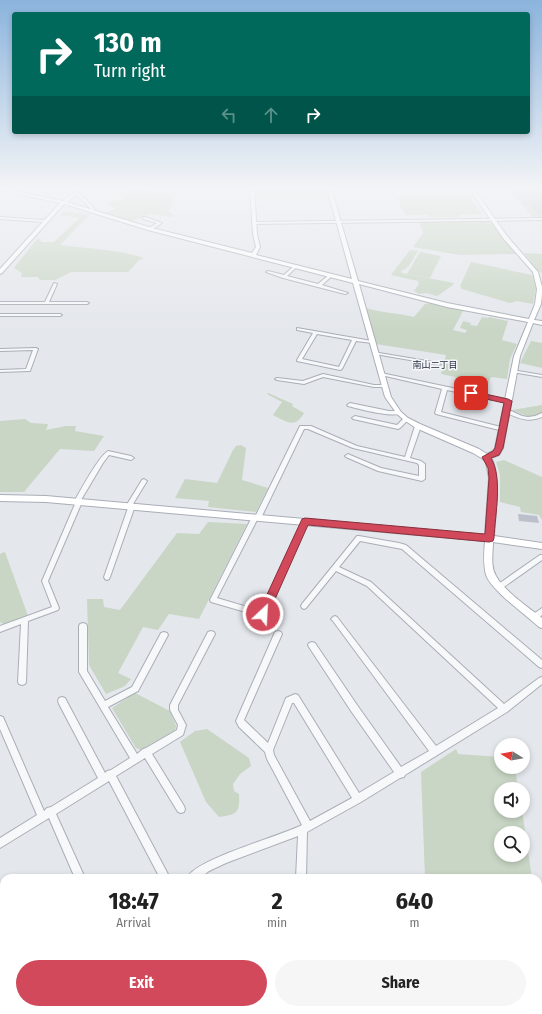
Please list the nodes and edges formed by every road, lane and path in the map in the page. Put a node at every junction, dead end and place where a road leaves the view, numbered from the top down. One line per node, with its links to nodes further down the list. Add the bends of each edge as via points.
1 (32, 235): 8 (street)
2 (175, 235): 6 (street)
3 (256, 235): 6 (street, via 258,247)
4 (343, 235): 13 (street)
5 (504, 235): 12 (street)
6 (253, 255): 7 (street)
7 (296, 266): 10 (street); 11 (street)
8 (0, 272)
9 (268, 272): 11 (street)
10 (331, 274): 13 (street); 15 (street)
11 (284, 276): 15 (street)
12 (539, 276): 22 (street, via 540,296)
13 (355, 281): 22 (street, via 447,306); 27 (street)
14 (55, 284): 18 (street)
15 (318, 286): 16 (street)
16 (346, 293)
17 (0, 303): 18 (street)
18 (46, 303): 19 (street)
19 (87, 303)
20 (0, 315): 21 (street)
21 (60, 315)
22 (532, 321): 23 (street); 32 (street, via 520,346)
23 (542, 323)
24 (299, 329): 25 (street)
25 (316, 332): 26 (street); 26 (street, via 299,360 340,369)
26 (355, 339): 27 (street)
27 (372, 342): 29 (street)
28 (0, 350): 31 (street, via 36,349 28,370)
29 (375, 352): 30 (street); 33 (street)
30 (439, 364)
31 (0, 371)
32 (514, 371): 34 (street); 38 (street)
33 (381, 374): 36 (street); 37 (street)
34 (542, 376)
35 (277, 379): 36 (street, via 304,384 323,375)
36 (385, 386): 41 (street)
37 (445, 388): 38 (street); 46 (street, via 438,413)
38 (508, 401): 40 (street)
39 (350, 405): 41 (street)
40 (506, 411): 42 (street, via 529,420); 46 (street)
41 (399, 413): 44 (street)
42 (542, 415)
43 (355, 418): 44 (street, via 398,427)
44 (406, 419): 45 (street)
45 (418, 426): 48 (street); 50 (street)
46 (503, 429): 48 (street, via 496,453)
47 (348, 456): 50 (street, via 380,470 422,479 422,464)
48 (486, 457): 57 (street, via 492,468 493,478)
49 (131, 458): 53 (street, via 108,453)
50 (407, 459): 55 (street, via 356,447 309,427 302,427)
51 (144, 482): 54 (street)
52 (0, 498): 53 (street)
53 (78, 502): 54 (street); 67 (street, via 45,581 56,608)
54 (130, 506): 55 (street); 61 (street)
55 (256, 517): 56 (street); 56 (street, via 213,600 263,614)
56 (305, 522): 57 (street)
57 (489, 538): 58 (street); 62 (street, via 489,569)
58 (542, 546)
59 (542, 557): 62 (street)
60 (336, 568): 63 (street); 75 (street, via 359,538 400,545); 80 (street, via 369,584)
61 (107, 577)
62 (499, 587): 65 (street)
63 (304, 606)
64 (542, 611): 65 (street)
65 (534, 617): 68 (street)
66 (335, 619): 84 (street)
67 (25, 620): 70 (street); 77 (street)
68 (542, 624)
69 (83, 626): 79 (street, via 84,672)
70 (0, 629)
71 (211, 634): 83 (street, via 174,705 182,725 180,732)
72 (278, 634): 82 (street, via 240,721)
73 (164, 635): 79 (street, via 135,689)
74 (312, 645): 86 (street)
75 (542, 665)
76 (542, 680): 80 (street)
77 (22, 682)
78 (62, 701): 87 (street)
79 (104, 706): 85 (street)
80 (504, 709): 84 (street)
81 (0, 720): 90 (street)
82 (269, 750): 88 (street, via 289,701 295,698); 91 (street)
83 (146, 752): 85 (street); 89 (street)
84 (435, 752): 86 (street)
85 (135, 759): 87 (street)
86 (401, 774): 88 (street)
87 (107, 776): 90 (street); 94 (street)
88 (358, 799): 91 (street)
89 (181, 809)
90 (46, 813): 92 (street); 93 (street)
91 (306, 828): 95 (street, via 224,859); 96 (street)
92 (0, 843)
93 (78, 874)
94 (163, 874)
95 (198, 874)
96 (301, 874)

